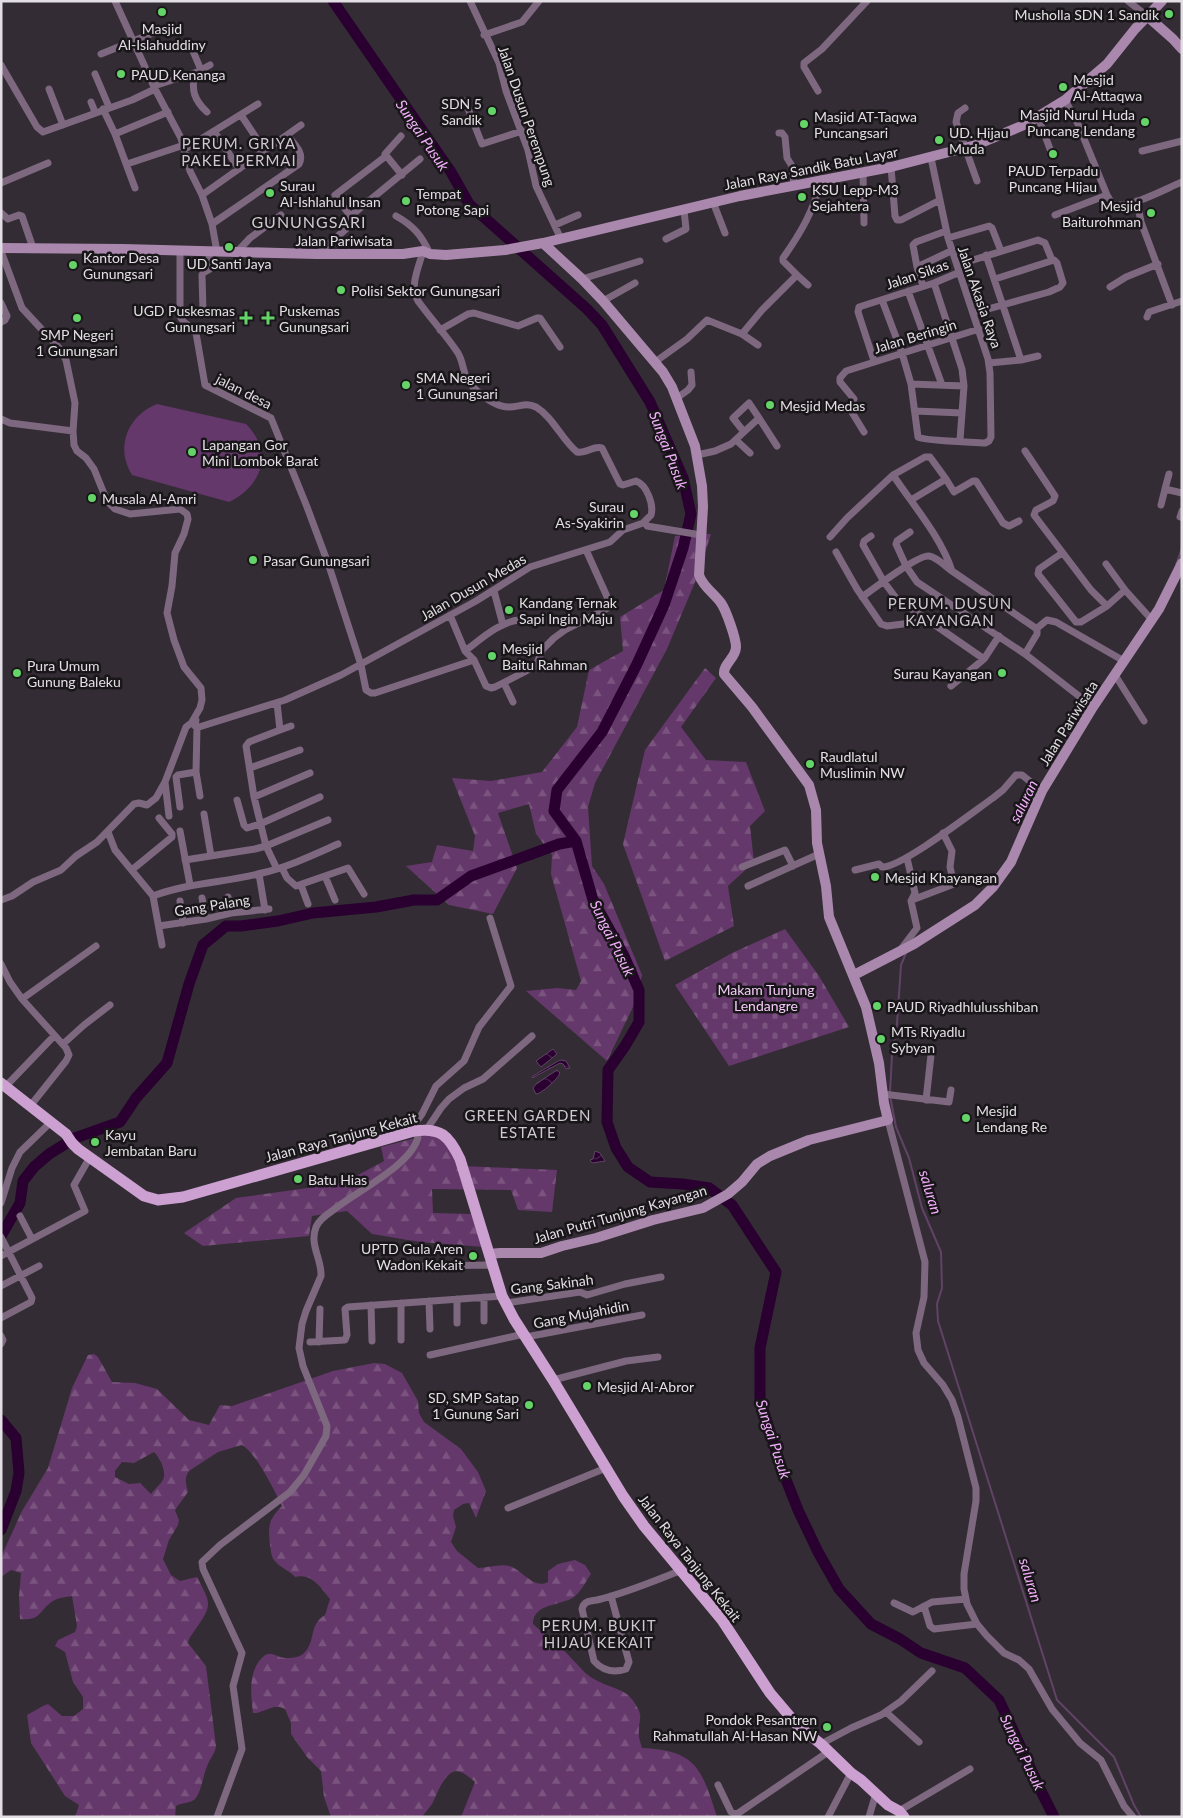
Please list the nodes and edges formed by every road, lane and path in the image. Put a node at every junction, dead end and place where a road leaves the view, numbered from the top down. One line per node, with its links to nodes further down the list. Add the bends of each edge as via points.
1 (115, 1): 10 (street)
2 (470, 1): 9 (street, Jalan Dusun Perempung)
3 (539, 1): 9 (street, via 522,22)
4 (867, 1): 20 (street, via 822,50 804,63)
5 (1128, 1): 7 (street)
6 (1162, 1): 7 (street, Jalan Raya Sandik Batu Layar)
7 (1147, 16): 12 (street); 21 (street, Jalan Raya Sandik Batu Layar, via 1107,64)
8 (163, 28): 10 (street)
9 (484, 35): 35 (street, Jalan Dusun Perempung, via 497,58)
10 (134, 41): 13 (street); 18 (street)
11 (190, 44): 16 (street)
12 (1182, 49)
13 (101, 54)
14 (210, 64): 16 (street)
15 (1, 65): 32 (street, via 39,130 46,132)
16 (198, 71): 18 (street); 29 (street, via 192,84 194,95 198,105)
17 (96, 74): 25 (street)
18 (155, 87): 25 (street, via 132,100); 28 (street)
19 (49, 89): 32 (street)
20 (818, 92)
21 (1065, 100): 31 (street, Jalan Raya Sandik Batu Layar); 63 (street)
22 (465, 101): 35 (street, via 482,144)
23 (90, 102): 27 (street)
24 (258, 104): 30 (street)
25 (106, 108): 27 (street); 36 (street)
26 (966, 108): 42 (street, via 956,118)
27 (95, 112): 32 (street)
28 (168, 112): 36 (street); 41 (street)
29 (207, 112)
30 (241, 115): 34 (street); 44 (street)
31 (1038, 117): 42 (street, Jalan Raya Sandik Batu Layar); 43 (street)
32 (63, 125)
33 (301, 125): 38 (street)
34 (214, 130): 41 (street); 52 (street)
35 (522, 131): 77 (street, Jalan Dusun Perempung, via 536,186)
36 (115, 134): 50 (street)
37 (779, 134): 59 (street, via 785,136)
38 (288, 136): 44 (street); 76 (street, via 301,154 300,162)
39 (401, 136): 46 (street)
40 (1182, 141): 45 (street)
41 (185, 147): 50 (street); 62 (street, via 190,171)
42 (964, 148): 47 (street, Jalan Raya Sandik Batu Layar); 56 (street)
43 (1050, 149)
44 (265, 151): 52 (street)
45 (1142, 151)
46 (386, 156): 54 (street); 64 (street)
47 (931, 158): 51 (street, Jalan Raya Sandik Batu Layar); 65 (street, Jalan Akasia Raya)
48 (420, 160): 54 (street)
49 (48, 163): 58 (street)
50 (127, 164): 60 (street)
51 (892, 168): 53 (street, Jalan Raya Sandik Batu Layar); 65 (street, via 897,220)
52 (239, 169): 62 (street)
53 (864, 172): 55 (street, Jalan Raya Sandik Batu Layar); 75 (street)
54 (402, 175): 74 (street)
55 (821, 179): 59 (street, Jalan Raya Sandik Batu Layar); 98 (street, via 810,214 783,258)
56 (977, 181)
57 (1182, 182): 66 (street)
58 (1, 183)
59 (794, 185): 67 (street, Jalan Raya Sandik Batu Layar)
60 (135, 188)
61 (330, 188): 64 (street)
62 (202, 195): 76 (street)
63 (1107, 195): 66 (street, via 1115,206); 72 (street)
64 (335, 196): 74 (street)
65 (940, 200): 79 (street, Jalan Akasia Raya)
66 (1137, 201): 95 (street)
67 (713, 202): 68 (street, Jalan Raya Sandik Batu Layar); 78 (street)
68 (684, 210): 80 (street, Jalan Raya Sandik Batu Layar); 81 (street, via 686,229)
69 (1, 213): 83 (street, via 8,220 22,216)
70 (281, 215): 90 (street)
71 (578, 215): 77 (street)
72 (1055, 215)
73 (396, 216): 89 (street, via 417,230 424,240)
74 (351, 217): 91 (street, via 346,229)
75 (864, 223)
76 (212, 224): 88 (street)
77 (555, 225): 80 (street, Jalan Dusun Perempung)
78 (725, 233)
79 (947, 235): 86 (street, Jalan Akasia Raya); 87 (street, via 989,226); 96 (street, via 914,242)
80 (561, 239): 82 (street, Jalan Raya Sandik Batu Layar)
81 (666, 239)
82 (536, 245): 89 (street, Jalan Pariwisata, via 468,254); 99 (street)
83 (33, 248): 84 (street, Jalan Pariwisata); 85 (street, Jalan Pariwisata)
84 (1, 249): 139 (street, via 22,308 66,360 75,403)
85 (180, 251): 88 (street, Jalan Pariwisata); 185 (street, jalan desa, via 180,316 196,333 205,385 271,418 313,524)
86 (951, 251): 96 (street); 97 (street, Jalan Akasia Raya)
87 (1001, 251): 92 (street, Jalan Sikas); 93 (street, Jalan Sikas, via 1040,240 1045,243)
88 (213, 252): 90 (street, Jalan Pariwisata); 113 (street, via 210,269 202,275)
89 (426, 252): 91 (street, Jalan Pariwisata); 118 (street, via 414,290 418,302)
90 (236, 253): 91 (street, Jalan Pariwisata)
91 (317, 254)
92 (986, 255): 97 (street, Jalan Sikas); 100 (street)
93 (1052, 260): 100 (street); 111 (street, via 1057,263 1063,281 1061,287)
94 (640, 261): 99 (street)
95 (1158, 264): 105 (street); 112 (street)
96 (917, 267): 104 (street)
97 (958, 269): 102 (street, Jalan Sikas); 114 (street, Jalan Akasia Raya)
98 (797, 275): 103 (street); 119 (street)
99 (582, 279): 108 (street)
100 (995, 279): 111 (street)
101 (635, 283): 108 (street)
102 (934, 283): 104 (street, Jalan Sikas); 120 (street)
103 (808, 285)
104 (923, 286): 106 (street, Jalan Sikas)
105 (1110, 287)
106 (908, 291): 107 (street, Jalan Sikas); 122 (street)
107 (882, 300): 124 (street, Jalan Sikas); 128 (street, Jalan Sikas, via 861,306 858,310)
108 (603, 301): 127 (street)
109 (1182, 301): 112 (street)
110 (1, 303): 116 (street, via 7,314)
111 (1004, 305): 114 (street); 126 (street)
112 (1172, 305): 115 (street, via 1149,312)
113 (203, 311)
114 (974, 313): 117 (street, Jalan Akasia Raya)
115 (1147, 317)
116 (1, 322)
117 (979, 329): 120 (street, Jalan Beringin); 129 (street, Jalan Akasia Raya)
118 (440, 330): 123 (street, via 471,313 518,326 540,318); 156 (street, via 459,354 468,382 487,399 504,406 536,408 577,452 598,447 603,449 620,484 641,483 652,506 651,515)
119 (742, 334): 121 (street); 127 (street, via 707,320)
120 (951, 337): 122 (street, Jalan Beringin); 133 (street, via 961,364)
121 (758, 345)
122 (927, 345): 124 (street, Jalan Beringin); 132 (street)
123 (560, 347)
124 (902, 353): 128 (street, Jalan Beringin); 131 (street, Jalan Sikas)
125 (1038, 356): 126 (street)
126 (1021, 360): 129 (street)
127 (655, 362): 134 (street)
128 (871, 362): 141 (street, Jalan Beringin, via 846,371 840,380 854,399 850,409)
129 (989, 363): 143 (street, Jalan Akasia Raya, via 991,437 985,443)
130 (691, 372): 134 (street, via 692,385)
131 (911, 384): 132 (street); 135 (street, Jalan Sikas)
132 (942, 386): 133 (street)
133 (964, 386): 136 (street)
134 (677, 398): 147 (street)
135 (915, 411): 136 (street); 143 (street, Jalan Sikas, via 920,439)
136 (962, 413): 143 (street)
137 (759, 418): 140 (street); 140 (street, via 748,403 733,418); 144 (street)
138 (1, 419): 139 (street)
139 (73, 431): 192 (street, via 76,449 94,470 111,506 130,514 180,509 188,515 175,553 167,612 184,667 201,688)
140 (744, 432): 142 (street)
141 (864, 432)
142 (736, 440): 146 (street); 147 (street, via 724,448)
143 (960, 440)
144 (777, 446)
145 (1025, 451): 163 (street, via 1055,496 1034,515)
146 (750, 454)
147 (697, 455): 158 (street, via 703,496)
148 (1169, 474): 151 (street)
149 (893, 475): 150 (street, via 927,456); 153 (street); 160 (street)
150 (946, 479): 153 (street); 155 (street, via 954,492 976,481 1003,523 1009,526)
151 (1165, 489): 152 (street); 154 (street)
152 (1182, 493)
153 (911, 500): 167 (street, via 946,554)
154 (1160, 505)
155 (1019, 521)
156 (645, 522): 158 (street, via 648,526); 161 (street, Jalan Dusun Medas, via 626,528 612,541)
157 (910, 532): 165 (street, via 896,543)
158 (699, 535): 217 (street, via 700,578 724,608 735,642 735,652 724,668 724,674 809,785 816,810)
159 (871, 536): 168 (street, via 863,546)
160 (830, 537)
161 (586, 550): 170 (street, Jalan Dusun Medas, via 535,564); 187 (street, via 609,600 608,608 559,634 542,650 536,666)
162 (836, 552): 171 (street)
163 (1062, 553): 172 (street); 172 (street, via 1039,568 1038,573 1075,620 1080,622)
164 (1106, 564): 169 (street)
165 (906, 566): 167 (street, via 928,556); 168 (street); 179 (street, via 917,582)
166 (1181, 568): 174 (street, Jalan Pariwisata, via 1162,604)
167 (952, 571): 178 (street)
168 (884, 582): 171 (street); 176 (street, via 896,598)
169 (1126, 590): 172 (street); 174 (street)
170 (494, 591): 173 (street, Jalan Dusun Medas); 177 (street)
171 (862, 596): 176 (street, via 882,625)
172 (1107, 606)
173 (450, 615): 180 (street); 185 (street, Jalan Dusun Medas)
174 (1150, 618): 184 (street, Jalan Pariwisata)
175 (519, 620): 177 (street)
176 (927, 621): 182 (street)
177 (503, 625): 180 (street)
178 (1036, 629): 181 (street, via 1037,634); 184 (street, via 1050,620)
179 (999, 636): 181 (street); 182 (street)
180 (465, 651): 183 (street)
181 (1024, 654): 191 (street)
182 (984, 659): 188 (street)
183 (474, 660): 185 (street, via 374,693 365,688); 187 (street, via 487,686 493,688)
184 (1122, 660): 186 (street, Jalan Pariwisata)
185 (360, 665): 190 (street, Jalan Dusun Medas)
186 (1115, 675): 191 (street, Jalan Pariwisata); 193 (street)
187 (504, 682): 189 (street)
188 (951, 686)
189 (513, 702)
190 (277, 703): 192 (street, Jalan Dusun Medas, via 218,722); 195 (street)
191 (1091, 706): 201 (street, Jalan Pariwisata)
192 (196, 721): 198 (street); 200 (street, via 186,727)
193 (1144, 721)
194 (291, 726): 195 (street)
195 (280, 730): 197 (street, via 247,743)
196 (300, 750): 197 (street)
197 (250, 768): 203 (street)
198 (196, 772): 202 (street); 206 (street, via 176,777)
199 (310, 774): 203 (street)
200 (165, 782): 208 (street); 213 (street, via 153,802 134,804)
201 (1040, 790): 214 (street, via 1022,775 1016,775 998,794); 247 (street, Jalan Pariwisata, via 1011,862 994,887 967,911)
202 (200, 796)
203 (254, 797): 211 (street)
204 (320, 797): 211 (street)
205 (237, 800): 211 (street, via 244,826)
206 (180, 807)
207 (204, 814): 218 (street)
208 (169, 816)
209 (159, 818): 224 (street, via 172,837)
210 (328, 820): 216 (street)
211 (260, 824): 216 (street)
212 (180, 831): 220 (street)
213 (108, 832): 224 (street, Gang Palang, via 115,850); 235 (street, via 60,870)
214 (944, 833): 219 (street); 237 (street, via 952,851 950,867 954,884)
215 (338, 844): 223 (street)
216 (266, 846): 218 (street); 223 (street)
217 (819, 854): 221 (street); 249 (street, via 829,917)
218 (212, 856): 220 (street)
219 (907, 858): 225 (street, via 887,867 882,868 879,864); 237 (street, via 915,893)
220 (185, 860): 228 (street)
221 (793, 866): 222 (street, via 785,850); 230 (street)
222 (742, 867)
223 (279, 868): 226 (street); 229 (street, via 290,882)
224 (133, 869): 232 (street, Gang Palang)
225 (855, 870)
226 (259, 874): 228 (street); 240 (street, Gang Palang, via 267,909)
227 (325, 876): 229 (street); 231 (street, via 348,868); 236 (street)
228 (190, 885): 232 (street)
229 (302, 885): 239 (street)
230 (748, 886)
231 (364, 894)
232 (153, 896): 244 (street, Gang Palang)
233 (228, 897): 240 (street)
234 (202, 898): 242 (street)
235 (1, 900)
236 (335, 900)
237 (912, 900): 247 (street, via 916,930)
238 (180, 901): 243 (street)
239 (308, 904)
240 (231, 913): 242 (street, Gang Palang)
241 (490, 918): 265 (street, via 511,986 479,1026 466,1059 436,1086 417,1121)
242 (206, 919): 243 (street, Gang Palang)
243 (183, 923): 244 (street, Gang Palang)
244 (159, 926): 245 (street, Gang Palang)
245 (162, 945)
246 (96, 946): 250 (street)
247 (905, 949): 249 (street, Jalan Pariwisata)
248 (1, 964): 250 (street)
249 (854, 975): 258 (street, via 866,1007)
250 (22, 999): 252 (street)
251 (110, 1005): 254 (street)
252 (54, 1036): 254 (street); 256 (street)
253 (532, 1036): 263 (street, via 483,1079 450,1099)
254 (63, 1044): 260 (street, via 69,1053 67,1060)
255 (931, 1055): 259 (street)
256 (4, 1085): 260 (main road, Jalan Raya Tanjung Kekait)
257 (951, 1090): 259 (street, via 949,1102)
258 (886, 1094): 259 (street); 261 (street)
259 (926, 1100)
260 (31, 1105): 262 (main road, Jalan Raya Tanjung Kekait)
261 (888, 1120): 272 (street, Jalan Putri Tunjung Kayangan, via 784,1149 761,1161 742,1182 714,1203 697,1210 541,1253); 306 (street, via 925,1262 924,1297 916,1333 918,1350 952,1400 976,1488 964,1574)
262 (51, 1122): 266 (main road, Jalan Raya Tanjung Kekait); 267 (street, via 20,1152)
263 (427, 1129): 264 (main road, Jalan Raya Tanjung Kekait); 272 (main road, Jalan Raya Tanjung Kekait, via 446,1136 453,1144)
264 (414, 1131): 265 (main road, Jalan Raya Tanjung Kekait); 319 (street, via 417,1142 397,1166 339,1205 316,1228 314,1244 322,1270 302,1324 300,1348 327,1426 326,1436 304,1475 290,1492 220,1545 202,1564 242,1656 233,1686 242,1748)
265 (400, 1135): 266 (main road, Jalan Raya Tanjung Kekait, via 217,1188 164,1200 144,1196)
266 (90, 1157): 270 (street, via 74,1185 85,1211)
267 (1, 1203)
268 (20, 1216): 270 (street)
269 (1, 1237): 271 (street)
270 (32, 1239): 271 (street)
271 (9, 1251): 273 (street); 277 (street)
272 (490, 1254): 275 (main road, Jalan Raya Tanjung Kekait)
273 (1, 1256)
274 (39, 1266): 277 (street)
275 (492, 1266): 276 (street); 282 (main road, Jalan Raya Tanjung Kekait)
276 (389, 1267)
277 (22, 1276): 279 (street); 288 (street, via 32,1301)
278 (660, 1277): 282 (street, Gang Sakinah, via 587,1295 580,1292)
279 (1, 1286)
280 (484, 1296): 281 (street, Gang Sakinah); 282 (street, Gang Sakinah); 289 (street)
281 (457, 1298): 283 (street, Gang Sakinah); 290 (street)
282 (504, 1299): 293 (main road, Jalan Raya Tanjung Kekait)
283 (429, 1301): 284 (street, Gang Sakinah); 291 (street)
284 (402, 1303): 285 (street, Gang Sakinah); 294 (street)
285 (371, 1305): 295 (street); 297 (street, Gang Sakinah, via 346,1308 347,1335 343,1341)
286 (320, 1308): 297 (street)
287 (642, 1315): 293 (street, Gang Mujahidin)
288 (1, 1318)
289 (484, 1321)
290 (457, 1323)
291 (430, 1329)
292 (1, 1336): 298 (street)
293 (525, 1336): 299 (street, Gang Mujahidin); 301 (main road, Jalan Raya Tanjung Kekait)
294 (401, 1340)
295 (372, 1341)
296 (310, 1342): 297 (street)
297 (319, 1342)
298 (1, 1344)
299 (430, 1355)
300 (658, 1357): 301 (street, via 626,1361)
301 (553, 1380): 302 (main road, Jalan Raya Tanjung Kekait)
302 (606, 1468): 303 (street); 304 (main road, Jalan Raya Tanjung Kekait, via 644,1526)
303 (508, 1508)
304 (682, 1570): 305 (street); 313 (main road, Jalan Raya Tanjung Kekait, via 722,1620 770,1693 798,1726)
305 (611, 1596): 305 (street, via 586,1602 582,1609 594,1661 616,1672 627,1668 629,1662)
306 (966, 1598): 308 (street); 309 (street)
307 (894, 1603): 308 (street, via 912,1612)
308 (924, 1606): 309 (street, via 930,1626 934,1628)
309 (977, 1624): 322 (street, via 998,1648 1029,1669 1052,1709 1080,1744 1100,1760)
310 (932, 1671): 311 (street)
311 (886, 1712): 312 (street); 313 (street, via 850,1728)
312 (919, 1742)
313 (824, 1748): 315 (main road, Jalan Raya Tanjung Kekait); 316 (street, via 737,1814 731,1812)
314 (970, 1769): 318 (street)
315 (851, 1773): 317 (main road, Jalan Raya Tanjung Kekait); 320 (street)
316 (718, 1785)
317 (876, 1793): 318 (main road, Jalan Raya Tanjung Kekait); 321 (street)
318 (901, 1814)
319 (217, 1817)
320 (828, 1817)
321 (869, 1817)
322 (1133, 1817)

